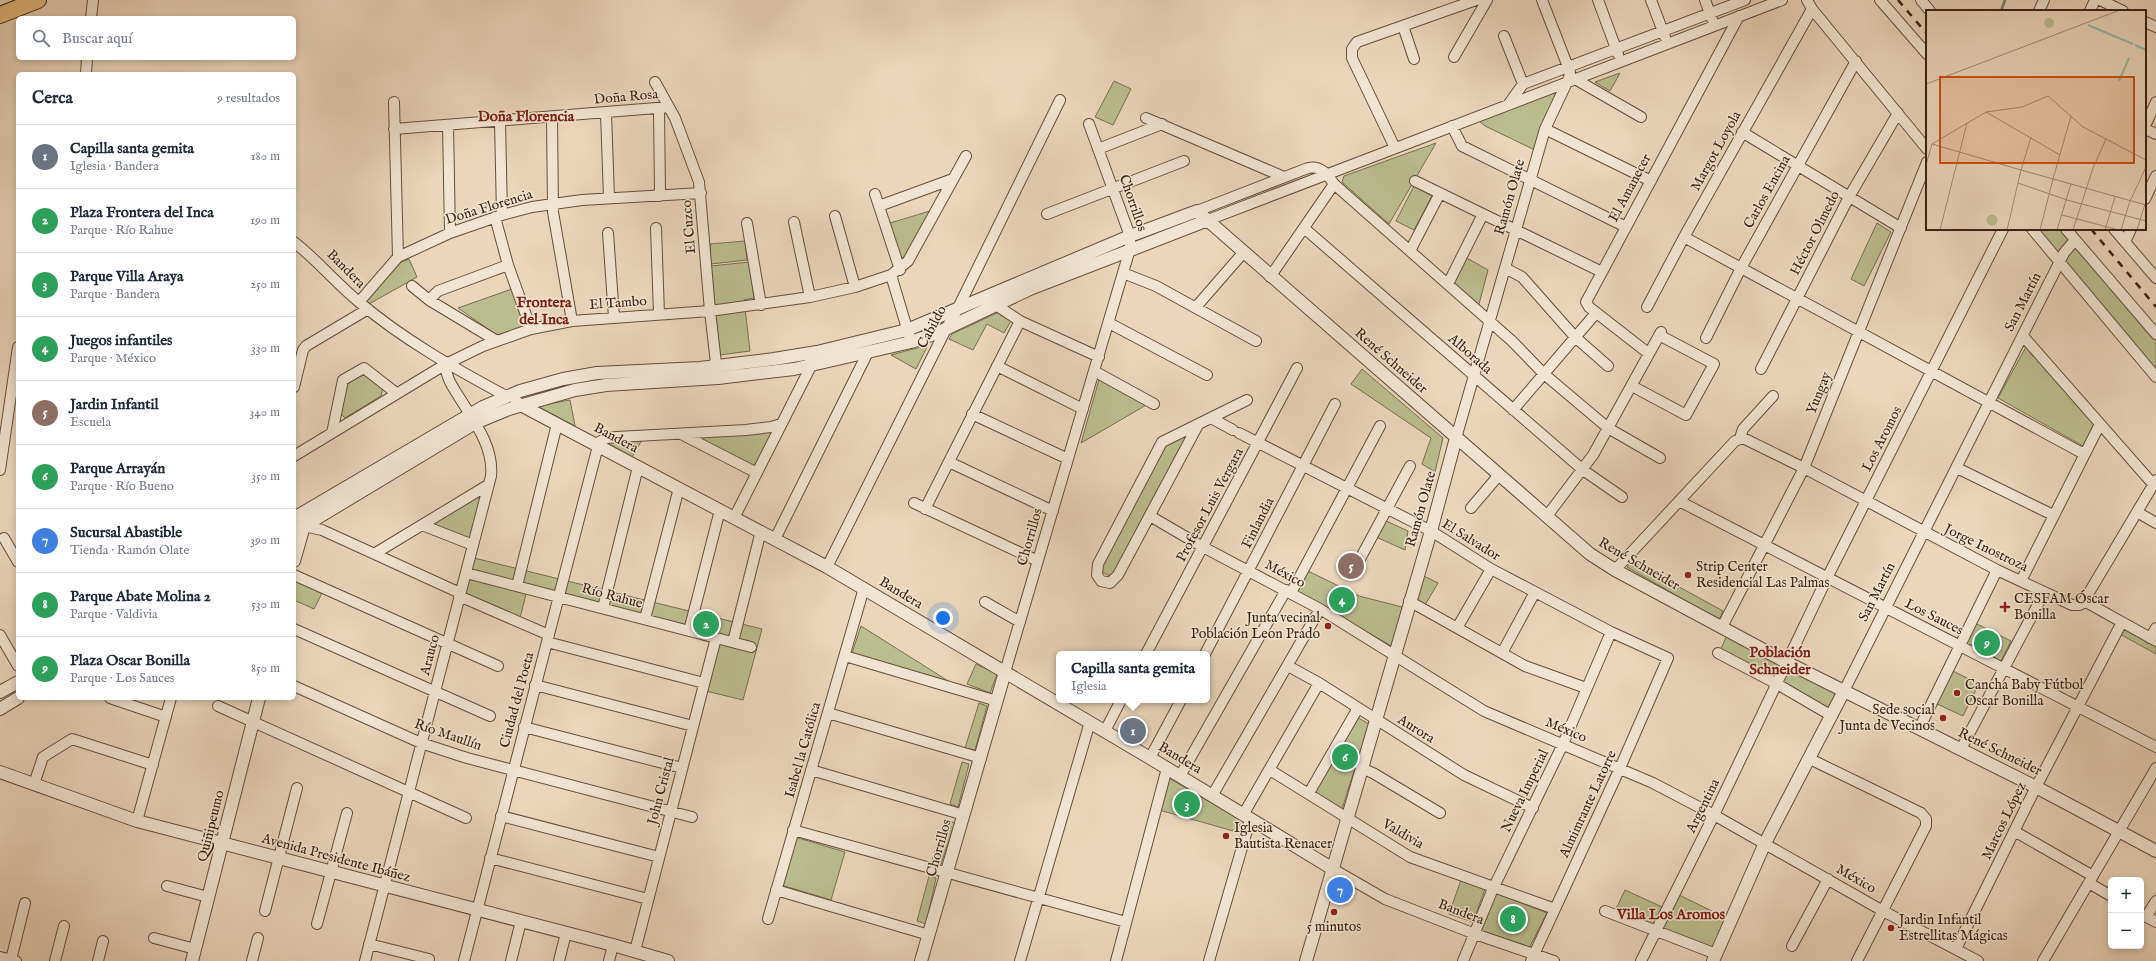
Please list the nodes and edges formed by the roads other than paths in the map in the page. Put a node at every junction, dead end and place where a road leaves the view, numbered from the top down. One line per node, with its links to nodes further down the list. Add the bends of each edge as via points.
1 (38, 0): 23 (main road)
2 (92, 0): 24 (street)
3 (1476, 0): 27 (street)
4 (1487, 0): 35 (street)
5 (1542, 0): 40 (street)
6 (1598, 0): 33 (street)
7 (1651, 0): 30 (street)
8 (1705, 0): 22 (street)
9 (1745, 0): 22 (street)
10 (1782, 0): 16 (street)
11 (1880, 0): 34 (street)
12 (1921, 0): 18 (street)
13 (2044, 0): 19 (street)
14 (2095, 0): 20 (street)
15 (2100, 0): 21 (street)
16 (1760, 4): 25 (street)
17 (1810, 4): 38 (street); 65 (street, Margot Loyola)
18 (1929, 10)
19 (2039, 10)
20 (2090, 10)
21 (2121, 10)
22 (1710, 13): 28 (street); 30 (street)
23 (0, 15)
24 (91, 16)
25 (1739, 16): 28 (street); 80 (street, El Amanecer)
26 (2146, 22): 29 (street)
27 (1403, 26): 36 (street); 67 (street, via 1357,42 1352,49 1352,58)
28 (1715, 26): 32 (street)
29 (2156, 27)
30 (1663, 31): 32 (street); 33 (street)
31 (1504, 36): 44 (street)
32 (1667, 44): 39 (street)
33 (1616, 49): 39 (street); 40 (street)
34 (1926, 53)
35 (1454, 57)
36 (1414, 59)
37 (87, 60): 41 (street)
38 (1856, 61): 52 (street); 72 (street, Carlos Encina)
39 (1621, 62): 42 (street)
40 (1568, 67): 42 (street, Ramón Olate); 44 (street)
41 (86, 72)
42 (1571, 81): 45 (street); 54 (street); 63 (street, Ramón Olate)
43 (655, 82): 50 (street, El Cuzco)
44 (1527, 83): 45 (street); 49 (street)
45 (1535, 94): 49 (street)
46 (1060, 100): 143 (street, Cabildo)
47 (394, 102): 62 (street)
48 (2156, 102): 61 (street)
49 (1508, 105): 60 (street)
50 (664, 108): 51 (street, Doña Rosa); 83 (street, El Cuzco, via 675,118 696,171); 86 (street)
51 (606, 113): 53 (street, Doña Rosa); 88 (street)
52 (1898, 113): 68 (street); 87 (street, Héctor Olmedo)
53 (552, 117): 56 (street, Doña Rosa); 90 (street)
54 (1642, 117)
55 (1146, 118): 58 (street)
56 (500, 121): 59 (street, Doña Rosa); 95 (street)
57 (1089, 124): 69 (street, Chorrillos)
58 (1162, 124): 69 (street); 76 (street)
59 (448, 125): 62 (street, Doña Rosa); 111 (street)
60 (1452, 126): 67 (street); 78 (street, via 1462,146)
61 (2146, 126)
62 (394, 129): 120 (street)
63 (1545, 129): 78 (street, Ramón Olate); 80 (street)
64 (2146, 129): 66 (street)
65 (1742, 132): 72 (street); 113 (street, Margot Loyola)
66 (2156, 134)
67 (1395, 148): 74 (street)
68 (1926, 148)
69 (1098, 149): 82 (street, Chorrillos)
70 (966, 156): 77 (street)
71 (1184, 161): 82 (street)
72 (1797, 165): 87 (street); 124 (street, Carlos Encina)
73 (1926, 165): 103 (street, Yungay)
74 (1327, 174): 76 (street, via 1311,167); 81 (street); 97 (street)
75 (2156, 176): 89 (street)
76 (1284, 177): 92 (street)
77 (953, 179): 91 (street); 125 (street, via 908,261)
78 (1530, 179): 100 (street); 104 (street, Ramón Olate)
79 (1415, 181): 84 (street)
80 (1650, 181): 100 (street, El Amanecer)
81 (1334, 184): 102 (street); 118 (street)
82 (1112, 188): 93 (street); 112 (street, Chorrillos)
83 (701, 193): 86 (street, Doña Florencia); 144 (street, El Cuzco)
84 (1440, 193): 94 (street); 118 (street)
85 (875, 194): 91 (street)
86 (660, 196): 88 (street, Doña Florencia)
87 (1849, 197): 103 (street); 135 (street, Héctor Olmedo)
88 (609, 198): 90 (street, Doña Florencia)
89 (2146, 198)
90 (554, 204): 95 (street, Doña Florencia); 148 (street, via 555,233)
91 (879, 206): 125 (street)
92 (1198, 211): 97 (street, René Schneider); 112 (street)
93 (1047, 214)
94 (1484, 214): 104 (street); 131 (street)
95 (498, 216): 111 (street, Doña Florencia); 122 (street)
96 (835, 216): 133 (street)
97 (1208, 220): 117 (street); 119 (street, René Schneider)
98 (747, 222): 138 (street)
99 (794, 222): 134 (street)
100 (1626, 227): 126 (street, El Amanecer)
101 (656, 228): 146 (street)
102 (1304, 228): 129 (street); 179 (street, Alborada)
103 (1902, 228): 155 (street, Yungay)
104 (1516, 230): 123 (street, Ramón Olate); 126 (street)
105 (2002, 230): 175 (street, Los Aromos)
106 (2033, 230): 121 (street)
107 (2067, 230): 114 (street)
108 (2115, 230): 115 (street)
109 (2131, 230): 115 (street)
110 (608, 232): 147 (street)
111 (450, 233): 120 (street, Doña Florencia)
112 (1130, 236): 117 (street, Chorrillos); 143 (street)
113 (1684, 237): 124 (street); 141 (street, Margot Loyola)
114 (2075, 240): 121 (street, San Martín); 156 (street)
115 (2125, 242): 130 (street)
116 (296, 244): 137 (street, Bandera)
117 (1130, 249): 127 (street, Chorrillos); 139 (street)
118 (1410, 251): 131 (street)
119 (1243, 253): 129 (street, René Schneider); 140 (street)
120 (398, 257): 137 (street, Doña Florencia)
121 (2060, 262): 157 (street, San Martín); 180 (street)
122 (508, 265): 136 (street, via 438,291); 152 (street)
123 (1505, 268): 150 (street, Ramón Olate); 158 (street, via 1522,277)
124 (1741, 268): 135 (street); 159 (street, Carlos Encina)
125 (900, 270): 128 (street, El Tambo)
126 (1602, 272): 145 (street, El Amanecer, via 1586,302)
127 (1123, 273): 140 (street, via 1156,286); 151 (street, Chorrillos)
128 (891, 275): 133 (street, El Tambo); 154 (street)
129 (1270, 277): 204 (street, René Schneider)
130 (2156, 278)
131 (1448, 284): 150 (street)
132 (412, 286): 136 (street)
133 (855, 287): 134 (street, El Tambo)
134 (810, 298): 138 (street, El Tambo)
135 (1797, 298): 155 (street); 173 (street, Héctor Olmedo)
136 (429, 300): 160 (street)
137 (358, 302): 142 (street, Bandera)
138 (761, 305): 144 (street, El Tambo)
139 (996, 305): 149 (street); 153 (street)
140 (1196, 307): 161 (street)
141 (1646, 307)
142 (368, 309): 168 (street, Bandera, via 412,343); 181 (street, via 306,346)
143 (957, 310): 153 (street, Cabildo); 154 (street)
144 (710, 311): 146 (street, El Tambo); 176 (street, El Cuzco)
145 (1596, 313): 158 (street); 165 (street, El Amanecer)
146 (659, 314): 147 (street, El Tambo)
147 (614, 317): 148 (street, El Tambo)
148 (572, 321): 152 (street, El Tambo)
149 (1020, 321): 166 (street); 170 (street)
150 (1490, 321): 177 (street); 179 (street, Ramón Olate)
151 (1109, 323): 166 (street, Chorrillos); 178 (street)
152 (531, 329): 160 (street, El Tambo)
153 (946, 329): 162 (street); 255 (street, Cabildo)
154 (907, 330): 162 (street); 164 (street)
155 (1858, 331): 175 (street); 216 (street, Yungay)
156 (2156, 334)
157 (2023, 336): 187 (street, San Martín); 198 (street)
158 (1575, 337): 171 (street); 177 (street)
159 (1706, 338)
160 (497, 341): 168 (street, El Tambo)
161 (1256, 341)
162 (911, 342): 163 (street)
163 (868, 352): 169 (street); 247 (street)
164 (810, 353): 169 (street); 176 (street)
165 (1648, 354): 182 (street); 182 (street, via 1660,334 1714,364 1686,415)
166 (1098, 357): 174 (street, Chorrillos)
167 (16, 361): 218 (street)
168 (446, 364): 183 (street, El Tambo); 184 (street, Bandera); 195 (street, Arauco, via 450,382)
169 (810, 366): 176 (street); 197 (street)
170 (997, 366): 191 (street); 193 (street)
171 (1608, 366)
172 (1297, 368): 206 (street, Profesor Luis Vergara)
173 (1761, 369)
174 (1094, 371): 189 (street); 191 (street, Chorrillos)
175 (1932, 371): 187 (street); 228 (street, Los Aromos)
176 (717, 372): 184 (street, via 597,373 549,382); 188 (street, via 575,390)
177 (1544, 374): 192 (street); 201 (street)
178 (1206, 375)
179 (1474, 376): 192 (street, Alborada); 204 (street, Ramón Olate)
180 (2156, 377)
181 (296, 379)
182 (1632, 386): 201 (street)
183 (396, 392): 202 (street, El Tambo); 202 (street, via 364,368 343,380)
184 (506, 396): 188 (street, Bandera); 195 (street)
185 (1773, 396): 205 (street, via 1743,429)
186 (1247, 400): 194 (street)
187 (1990, 402): 208 (street); 217 (street, San Martín)
188 (521, 404): 195 (street); 196 (street, Bandera)
189 (1154, 404)
190 (1335, 404): 213 (street, Finlandia)
191 (1083, 409): 211 (street, Chorrillos)
192 (1513, 410): 219 (street, Alborada)
193 (972, 414): 211 (street); 212 (street)
194 (1211, 418): 199 (street); 206 (street, El Salvador)
195 (472, 419): 223 (street, Arauco, via 491,457); 240 (street)
196 (557, 424): 207 (street, Bandera); 265 (street)
197 (781, 424): 203 (street, via 746,430); 220 (street)
198 (2100, 424): 208 (street); 222 (street)
199 (1198, 425): 237 (street); 237 (street, via 1162,442 1098,564 1097,575 1101,581 1110,583 1118,575)
200 (1380, 426): 225 (street)
201 (1608, 428): 210 (street); 219 (street)
202 (332, 433): 209 (street, El Tambo)
203 (681, 434): 207 (street, via 617,437 602,440); 220 (street)
204 (1456, 438): 221 (street, René Schneider); 244 (street, Ramón Olate)
205 (1740, 438): 216 (street, Jorge Inostroza); 227 (street, via 1734,441)
206 (1259, 443): 213 (street, El Salvador); 251 (street, Profesor Luis Vergara)
207 (597, 445): 215 (street, Bandera); 271 (street, Ciudad del Poeta)
208 (2084, 454): 236 (street)
209 (296, 455)
210 (1660, 458)
211 (1068, 460): 234 (street, Chorrillos)
212 (949, 462): 231 (street); 234 (street)
213 (1303, 466): 225 (street, El Salvador); 259 (street, Finlandia)
214 (1410, 466): 232 (street)
215 (638, 467): 224 (street, Bandera); 275 (street)
216 (1804, 468): 228 (street, Jorge Inostroza); 250 (street, Yungay)
217 (1956, 468): 236 (street); 245 (street, San Martín)
218 (0, 470)
219 (1582, 470): 226 (street, Alborada); 238 (street)
220 (757, 473): 239 (street)
221 (1499, 475): 230 (street); 238 (street, René Schneider)
222 (2154, 481): 235 (street)
223 (488, 485): 242 (street); 249 (street, Arauco)
224 (679, 488): 233 (street, Bandera); 278 (street)
225 (1346, 488): 232 (street, El Salvador); 267 (street)
226 (1622, 497)
227 (1679, 501): 250 (street, Los Sauces); 257 (street)
228 (1866, 502): 245 (street, Jorge Inostroza); 263 (street, Los Aromos)
229 (914, 503): 231 (street)
230 (1471, 508)
231 (925, 509): 254 (street)
232 (1387, 509): 244 (street, El Salvador); 261 (street)
233 (720, 510): 239 (street, Bandera); 285 (street)
234 (1053, 511): 254 (street, Chorrillos)
235 (2137, 512): 241 (street); 273 (street)
236 (2053, 515): 264 (street)
237 (1150, 516): 251 (street, México)
238 (1546, 516): 257 (street, René Schneider, via 1590,554)
239 (734, 518): 243 (street, Bandera)
240 (298, 523): 248 (street); 252 (street, via 322,530)
241 (2156, 523)
242 (422, 525): 249 (street); 252 (street)
243 (760, 532): 247 (street, Bandera); 291 (street)
244 (1431, 532): 256 (street, El Salvador); 272 (street, Ramón Olate)
245 (1924, 533): 258 (street, Jorge Inostroza); 276 (street, San Martín)
246 (4, 538): 253 (street)
247 (775, 539): 255 (street, Bandera)
248 (296, 542)
249 (473, 545): 260 (street, Arauco)
250 (1764, 545): 263 (street, Los Sauces); 281 (street, Yungay)
251 (1203, 547): 259 (street, México); 295 (street, Profesor Luis Vergara)
252 (374, 554): 270 (street)
253 (16, 559)
254 (1038, 561): 279 (street, Chorrillos)
255 (827, 567): 266 (street, Bandera)
256 (1491, 569): 268 (street, El Salvador); 282 (street)
257 (1615, 570): 281 (street, René Schneider)
258 (1996, 570): 264 (street, Jorge Inostroza); 293 (street)
259 (1249, 571): 267 (street, México); 296 (street, Finlandia)
260 (466, 572): 265 (street, Río Rahue); 270 (street, Arauco)
261 (1353, 572)
262 (296, 576): 292 (street)
263 (1827, 578): 276 (street, Los Sauces); 303 (street, Los Aromos)
264 (2021, 582): 269 (street, Jorge Inostroza)
265 (517, 586): 271 (street, Río Rahue)
266 (864, 588): 300 (street, Isabel la Católica); 307 (street, Bandera)
267 (1289, 591): 277 (street, México); 359 (street)
268 (1535, 592): 286 (street, El Salvador); 297 (street)
269 (2044, 593): 273 (street, Jorge Inostroza, via 2072,605 2080,605); 306 (street)
270 (460, 594): 288 (street); 292 (street, Arauco)
271 (559, 597): 275 (street, Río Rahue); 288 (street, Ciudad del Poeta)
272 (1409, 601): 282 (street); 299 (street, Ramón Olate)
273 (2084, 601): 280 (street)
274 (985, 602): 279 (street)
275 (603, 608): 278 (street, Río Rahue)
276 (1886, 608): 293 (street, Los Sauces); 315 (street, San Martín)
277 (1320, 609): 299 (street, México); 305 (street)
278 (646, 620): 285 (street, Río Rahue)
279 (1020, 622): 307 (street, Chorrillos)
280 (2122, 622): 290 (street); 328 (street, Marcos López)
281 (1722, 627): 303 (street, René Schneider)
282 (1457, 628): 297 (street)
283 (2156, 628): 290 (street)
284 (296, 630): 317 (street)
285 (688, 631): 289 (street, Río Rahue)
286 (1611, 632): 301 (street, El Salvador); 314 (street, Nueva Imperial)
287 (0, 635): 302 (street)
288 (548, 638): 309 (street); 312 (street, Ciudad del Poeta)
289 (716, 638): 291 (street, Río Rahue); 309 (street, John Cristal)
290 (2153, 639)
291 (733, 642): 294 (street, Río Rahue)
292 (447, 643): 304 (street); 317 (street, Arauco)
293 (1959, 646): 306 (street, Los Sauces); 340 (street)
294 (751, 647)
295 (1148, 651)
296 (1207, 651)
297 (1502, 653): 314 (street, via 1525,666)
298 (1718, 653): 311 (street)
299 (1394, 654): 335 (street, Ramón Olate); 343 (street, México, via 1484,711)
300 (845, 656): 322 (street); 331 (street, Isabel la Católica)
301 (1668, 658): 353 (street, Almimrante Latorre)
302 (16, 663)
303 (1788, 663): 311 (street, Argentina); 315 (street, René Schneider)
304 (498, 666)
305 (1288, 666): 310 (street, Aurora); 365 (street)
306 (2005, 669): 328 (street, Los Sauces); 345 (street)
307 (1006, 672): 322 (street, Chorrillos); 323 (street, Bandera)
308 (16, 683): 316 (street)
309 (704, 683): 338 (street, John Cristal)
310 (1319, 683): 329 (street, Aurora); 357 (street)
311 (1777, 684): 333 (street); 370 (street, Argentina)
312 (535, 685): 338 (street); 339 (street, Ciudad del Poeta)
313 (296, 687): 342 (street, Río Maullín)
314 (1586, 688): 343 (street, Nueva Imperial)
315 (1844, 691): 333 (street, San Martín); 340 (street, René Schneider)
316 (0, 692)
317 (434, 692): 332 (street); 342 (street, Arauco)
318 (16, 699): 330 (street)
319 (116, 700): 334 (street)
320 (170, 700): 334 (street)
321 (258, 700): 336 (street, Quiñipeumo)
322 (997, 700): 346 (street, Chorrillos)
323 (1056, 702)
324 (1058, 703): 337 (street, Bandera)
325 (1119, 703): 341 (street)
326 (1179, 703): 347 (street)
327 (218, 706): 336 (street)
328 (2078, 707): 344 (street, Los Sauces); 361 (street, Marcos López)
329 (1358, 708): 335 (street, Aurora); 364 (street)
330 (0, 709)
331 (828, 713): 346 (street); 356 (street, Isabel la Católica)
332 (490, 716)
333 (1832, 716): 348 (street, San Martín)
334 (166, 717): 349 (street)
335 (1375, 720): 352 (street, Ramón Olate); 366 (street, Aurora, via 1464,775)
336 (253, 722): 363 (street); 382 (street, Quiñipeumo)
337 (1090, 722): 341 (street, Bandera); 398 (street)
338 (693, 726): 350 (street, John Cristal)
339 (524, 727): 350 (street); 355 (street, Ciudad del Poeta)
340 (1919, 729): 345 (street, René Schneider)
341 (1105, 731): 347 (street, Bandera)
342 (421, 743): 355 (street, Río Maullín); 363 (street, Arauco)
343 (1563, 744): 353 (street, México); 366 (street, Nueva Imperial)
344 (2156, 747)
345 (1961, 749): 361 (street, René Schneider)
346 (980, 758): 371 (street, Chorrillos)
347 (1150, 758): 351 (street, Bandera)
348 (1810, 759): 381 (street, San Martín); 405 (street, via 1921,813 1926,819 1926,826)
349 (152, 765): 360 (street, via 72,739 43,757); 377 (street)
350 (682, 768): 367 (street, John Cristal)
351 (1167, 768): 359 (street, Bandera); 410 (street)
352 (1361, 768): 369 (street, via 1373,772); 373 (street, Ramón Olate)
353 (1620, 768): 370 (street, México); 402 (street, Almimrante Latorre)
354 (2156, 768): 380 (street)
355 (513, 770): 367 (street, Río Maullín); 372 (street, Ciudad del Poeta)
356 (811, 770): 371 (street); 378 (street, Isabel la Católica)
357 (1270, 770): 364 (street, Valdivia); 376 (street)
358 (0, 772): 360 (street, Avenida Presidente Ibáñez)
359 (1180, 776): 365 (street, Bandera)
360 (34, 784): 377 (street, Avenida Presidente Ibáñez)
361 (2036, 787): 379 (street, Marcos López); 380 (street, René Schneider)
362 (297, 788): 385 (street)
363 (408, 792): 375 (street); 393 (street, Arauco)
364 (1308, 793): 373 (street, Valdivia)
365 (1212, 796): 376 (street, Bandera)
366 (1532, 808): 394 (street, Nueva Imperial)
367 (670, 812): 374 (street, Río Maullín); 384 (street, John Cristal)
368 (347, 813): 388 (street)
369 (1440, 813)
370 (1714, 814): 381 (street, México); 414 (street, Argentina)
371 (964, 815): 389 (street, Chorrillos)
372 (501, 816): 384 (street); 386 (street, Ciudad del Poeta)
373 (1348, 816): 387 (street, Ramón Olate); 394 (street, Valdivia, via 1410,857)
374 (692, 817)
375 (466, 818)
376 (1246, 818): 387 (street, Bandera); 444 (street)
377 (137, 821): 382 (street, Avenida Presidente Ibáñez)
378 (793, 830): 389 (street); 395 (street, Isabel la Católica)
379 (2014, 831): 391 (street); 424 (street, Marcos López)
380 (2121, 831): 383 (street, René Schneider); 391 (street)
381 (1765, 843): 390 (street, México); 429 (street, San Martín)
382 (222, 844): 385 (street, Avenida Presidente Ibáñez); 397 (street, Quiñipeumo)
383 (2156, 851)
384 (659, 857): 399 (street, John Cristal)
385 (279, 858): 388 (street, Avenida Presidente Ibáñez); 406 (street)
386 (490, 858): 399 (street); 403 (street, Ciudad del Poeta)
387 (1333, 868): 416 (street, Bandera, via 1386,899); 445 (street, Ramón Olate)
388 (331, 872): 393 (street, Avenida Presidente Ibáñez); 412 (street)
389 (947, 873): 398 (street); 417 (street, Chorrillos)
390 (1828, 878): 405 (street, México); 423 (street)
391 (2091, 880): 396 (street); 451 (street)
392 (168, 886): 397 (street)
393 (385, 886): 403 (street, Avenida Presidente Ibáñez); 421 (street, Arauco)
394 (1494, 887): 402 (street, Valdivia); 416 (street, Nueva Imperial)
395 (776, 890): 408 (street, Isabel la Católica); 417 (street)
396 (2108, 894)
397 (208, 897): 426 (street, Quiñipeumo)
398 (1039, 898): 410 (street); 442 (street)
399 (648, 899): 425 (street, John Cristal)
400 (2156, 901): 407 (street)
401 (25, 903): 431 (street)
402 (1555, 909): 428 (street, Almimrante Latorre)
403 (477, 910): 409 (street, Avenida Presidente Ibáñez); 436 (street, Ciudad del Poeta)
404 (1605, 910): 414 (street)
405 (1883, 910): 424 (street, México); 449 (street)
406 (265, 911)
407 (2144, 915): 411 (street)
408 (768, 919)
409 (521, 921): 415 (street, Avenida Presidente Ibáñez); 437 (street)
410 (1126, 922): 443 (street)
411 (2156, 922)
412 (317, 924)
413 (64, 926): 432 (street)
414 (1657, 931): 429 (street); 448 (street, Argentina)
415 (566, 933): 422 (street, Avenida Presidente Ibáñez); 438 (street)
416 (1475, 934): 428 (street, Bandera); 446 (street, Nueva Imperial)
417 (929, 935): 441 (street, Chorrillos)
418 (154, 938): 426 (street)
419 (258, 938): 434 (street)
420 (103, 941): 433 (street)
421 (369, 944): 430 (street); 435 (street, Arauco)
422 (613, 945): 425 (street, Avenida Presidente Ibáñez); 439 (street)
423 (1792, 946)
424 (1956, 949): 450 (street, México)
425 (635, 951): 440 (street, Avenida Presidente Ibáñez)
426 (194, 955)
427 (0, 957): 431 (street)
428 (1532, 957): 447 (street, Bandera)
429 (1715, 957)
430 (429, 959)
431 (13, 960)
432 (55, 961)
433 (98, 961)
434 (252, 961)
435 (365, 961)
436 (464, 961)
437 (510, 961)
438 (559, 961)
439 (609, 961)
440 (668, 961)
441 (921, 961)
442 (1020, 961)
443 (1116, 961)
444 (1209, 961)
445 (1306, 961)
446 (1463, 961)
447 (1554, 961)
448 (1641, 961)
449 (1857, 961)
450 (1978, 961)
451 (2043, 961)

